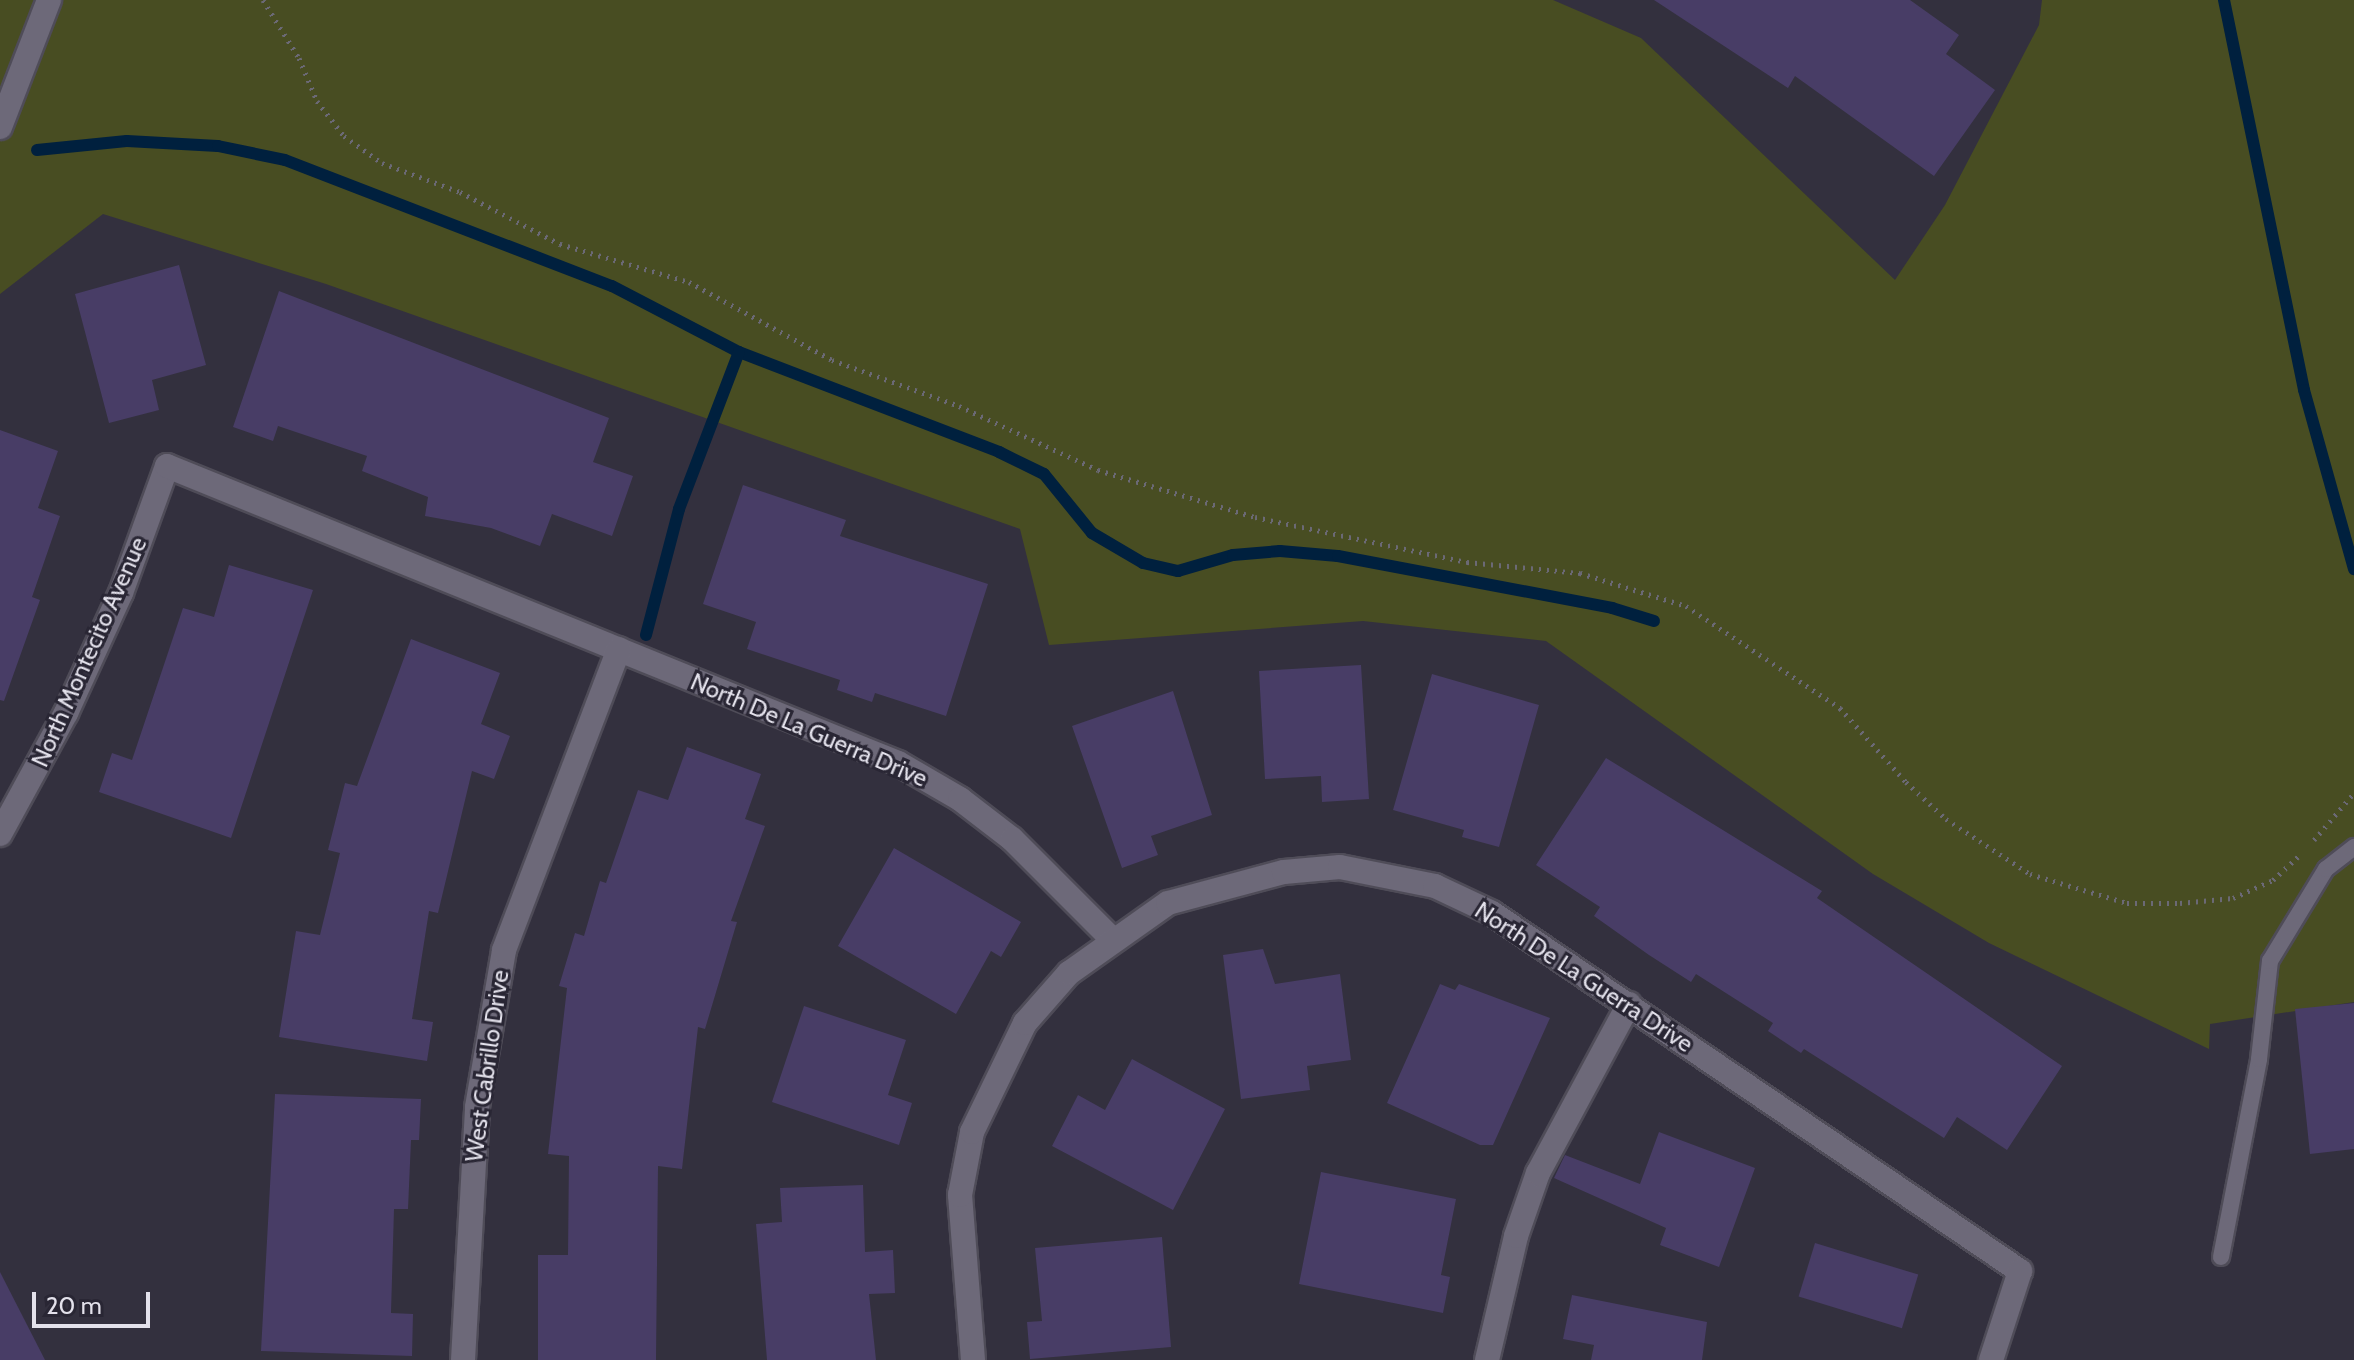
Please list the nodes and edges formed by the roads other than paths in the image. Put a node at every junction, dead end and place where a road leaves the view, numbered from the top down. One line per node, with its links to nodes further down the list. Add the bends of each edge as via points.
1 (49, 0): 2 (street)
2 (0, 127)
3 (167, 466): 4 (street, North De La Guerra Drive); 5 (street, North Montecito Avenue, via 91,660)
4 (619, 649): 7 (street, North De La Guerra Drive, via 898,763 960,799 1012,839); 10 (street, West Cabrillo Drive, via 504,950 477,1107)
5 (0, 834)
6 (2354, 847): 9 (lane, via 2326,869 2270,961 2259,1059)
7 (1112, 939): 8 (street, North De La Guerra Drive, via 1168,903 1284,872 1340,867 1435,886 1477,906); 11 (street, via 1069,973 1025,1023 972,1132 960,1195)
8 (1629, 1004): 12 (street, via 1538,1173 1516,1236); 13 (street, North De La Guerra Drive, via 2020,1271)
9 (2221, 1257)
10 (463, 1360)
11 (973, 1360)
12 (1487, 1360)
13 (1991, 1360)

